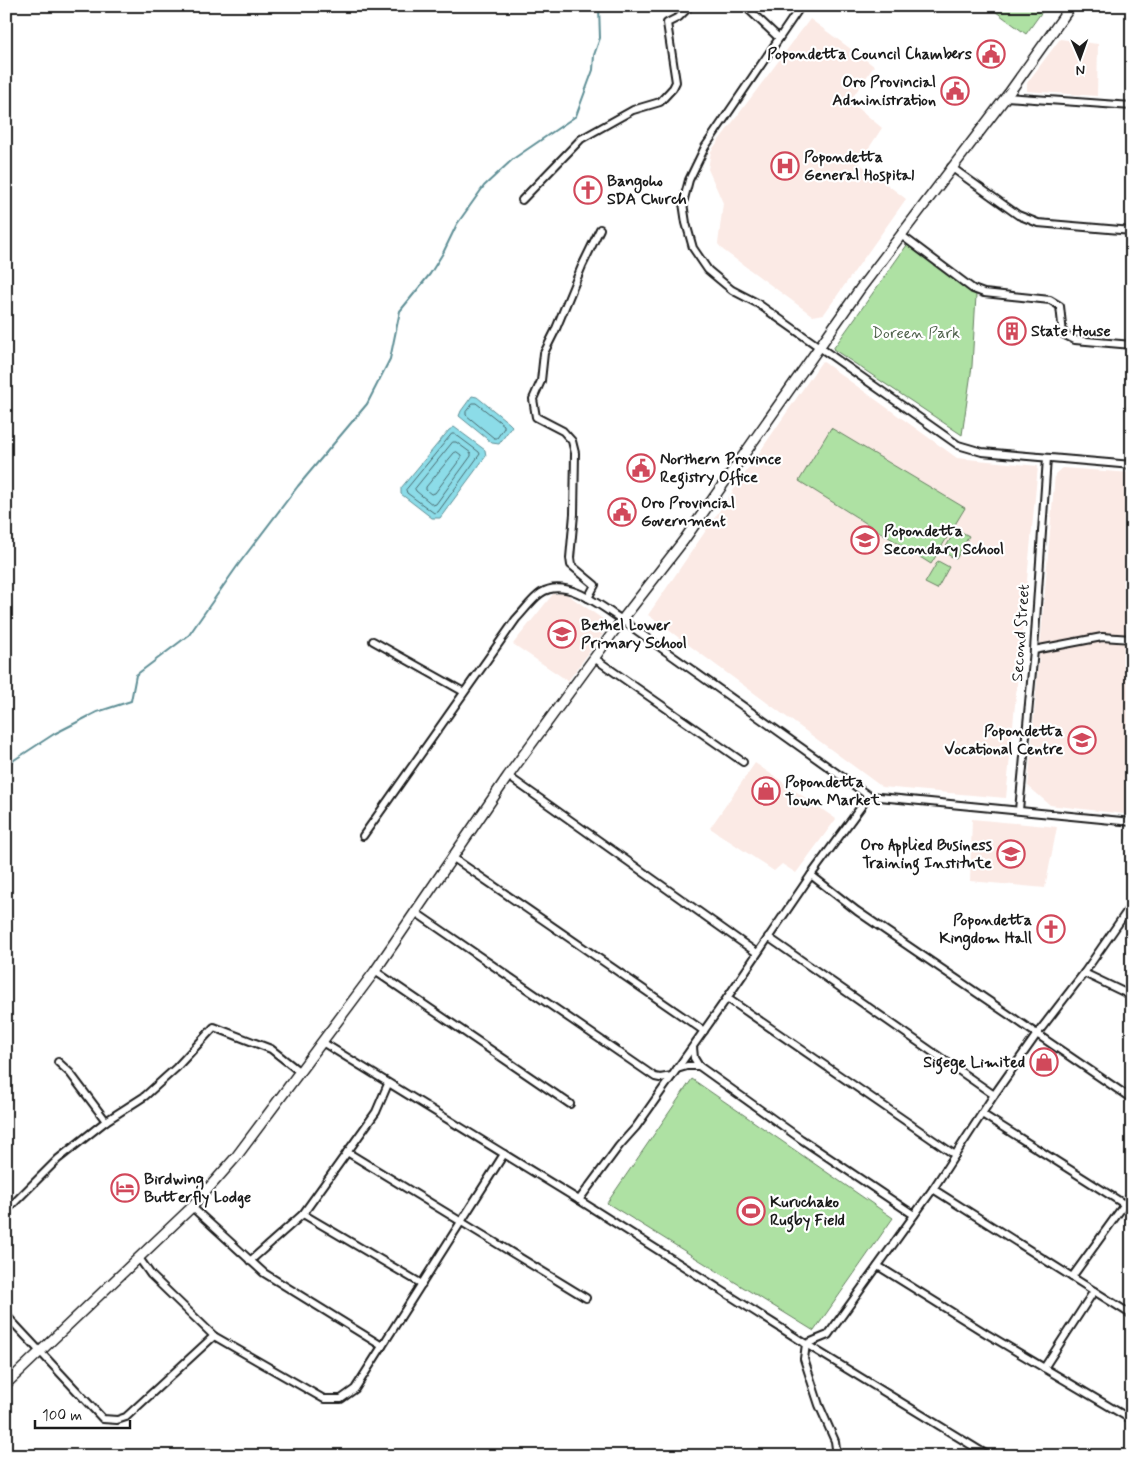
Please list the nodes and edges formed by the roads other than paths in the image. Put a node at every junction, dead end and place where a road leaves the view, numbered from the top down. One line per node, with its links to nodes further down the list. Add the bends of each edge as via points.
1 (690, 6): 9 (street, via 667,23 676,82 673,88 660,102 633,110 581,139)
2 (745, 6): 5 (street)
3 (801, 6): 5 (street)
4 (1071, 6): 6 (main road)
5 (779, 38): 14 (street, via 705,147 689,180 683,203 693,248 708,270 732,290 757,303)
6 (1006, 96): 7 (street); 8 (main road)
7 (1132, 106)
8 (951, 167): 11 (street, via 1018,215 1038,223); 12 (main road)
9 (522, 200)
10 (600, 229): 17 (street, via 544,353 541,381 533,399 536,418 572,441 575,453 574,514 570,558 572,565 595,585)
11 (1132, 231)
12 (901, 235): 13 (street, via 973,289 1050,300 1060,306 1063,334 1075,340); 14 (main road)
13 (1132, 345)
14 (820, 347): 15 (street, via 958,445 982,452); 18 (main road, via 684,540)
15 (1046, 458): 16 (street); 21 (street, Second Street)
16 (1132, 465)
17 (588, 598): 18 (street); 23 (street, via 562,587 541,593 516,619)
18 (622, 620): 22 (main road); 26 (street)
19 (1132, 639): 21 (street, via 1102,636)
20 (373, 641): 23 (street)
21 (1034, 650): 27 (street, Second Street)
22 (594, 658): 24 (street); 25 (main road)
23 (464, 692): 29 (street)
24 (743, 762)
25 (508, 776): 30 (main road); 35 (street)
26 (869, 796): 27 (street); 31 (street)
27 (1020, 810): 28 (street)
28 (1132, 822)
29 (363, 836)
30 (452, 857): 33 (main road); 40 (street)
31 (811, 875): 34 (street); 41 (street)
32 (1132, 904): 37 (street)
33 (415, 912): 36 (main road); 49 (street)
34 (768, 937): 35 (street); 52 (street)
35 (757, 953): 39 (street)
36 (375, 971): 42 (main road); 54 (street)
37 (1084, 973): 38 (street); 41 (street)
38 (1132, 996)
39 (727, 998): 40 (street); 59 (street)
40 (704, 1031): 43 (street)
41 (1037, 1034): 52 (street); 53 (street)
42 (322, 1042): 47 (main road); 50 (street)
43 (693, 1046): 45 (street); 46 (street)
44 (58, 1062): 56 (street)
45 (699, 1066): 46 (street); 68 (street)
46 (677, 1069): 48 (street)
47 (300, 1072): 56 (street, via 271,1049 214,1027 145,1096); 64 (main road, via 236,1157)
48 (672, 1076): 49 (street); 51 (street)
49 (655, 1077): 51 (street)
50 (388, 1084): 57 (street, via 376,1112); 58 (street)
51 (660, 1093): 62 (street)
52 (994, 1095): 55 (street)
53 (1132, 1099)
54 (570, 1104)
55 (982, 1114): 59 (street); 63 (street)
56 (106, 1121): 66 (street, via 58,1159)
57 (347, 1152): 67 (street); 69 (street)
58 (504, 1154): 62 (street); 69 (street)
59 (955, 1155): 60 (street)
60 (933, 1189): 68 (street); 73 (street)
61 (1132, 1194): 63 (street)
62 (579, 1200): 80 (street)
63 (1124, 1204): 65 (street); 73 (street)
64 (192, 1208): 70 (main road); 71 (street)
65 (1132, 1209)
66 (6, 1211)
67 (303, 1214): 71 (street); 74 (street)
68 (914, 1215): 72 (street)
69 (461, 1222): 74 (street); 76 (street)
70 (139, 1258): 79 (street, via 151,1275); 82 (main road)
71 (250, 1260): 81 (street, via 264,1273)
72 (878, 1266): 80 (street, via 828,1336); 83 (street)
73 (1072, 1277): 75 (street)
74 (422, 1284): 81 (street)
75 (1094, 1291): 78 (street); 83 (street)
76 (586, 1298)
77 (6, 1315): 82 (street)
78 (1132, 1315)
79 (214, 1336): 81 (street, via 324,1398 341,1399 355,1389); 82 (street, via 126,1417 117,1420 103,1419)
80 (806, 1344): 86 (street, via 804,1358 835,1441); 87 (street)
81 (382, 1346)
82 (41, 1351): 84 (main road)
83 (1044, 1368): 85 (street)
84 (6, 1384)
85 (1132, 1420)
86 (837, 1456)
87 (990, 1456)

